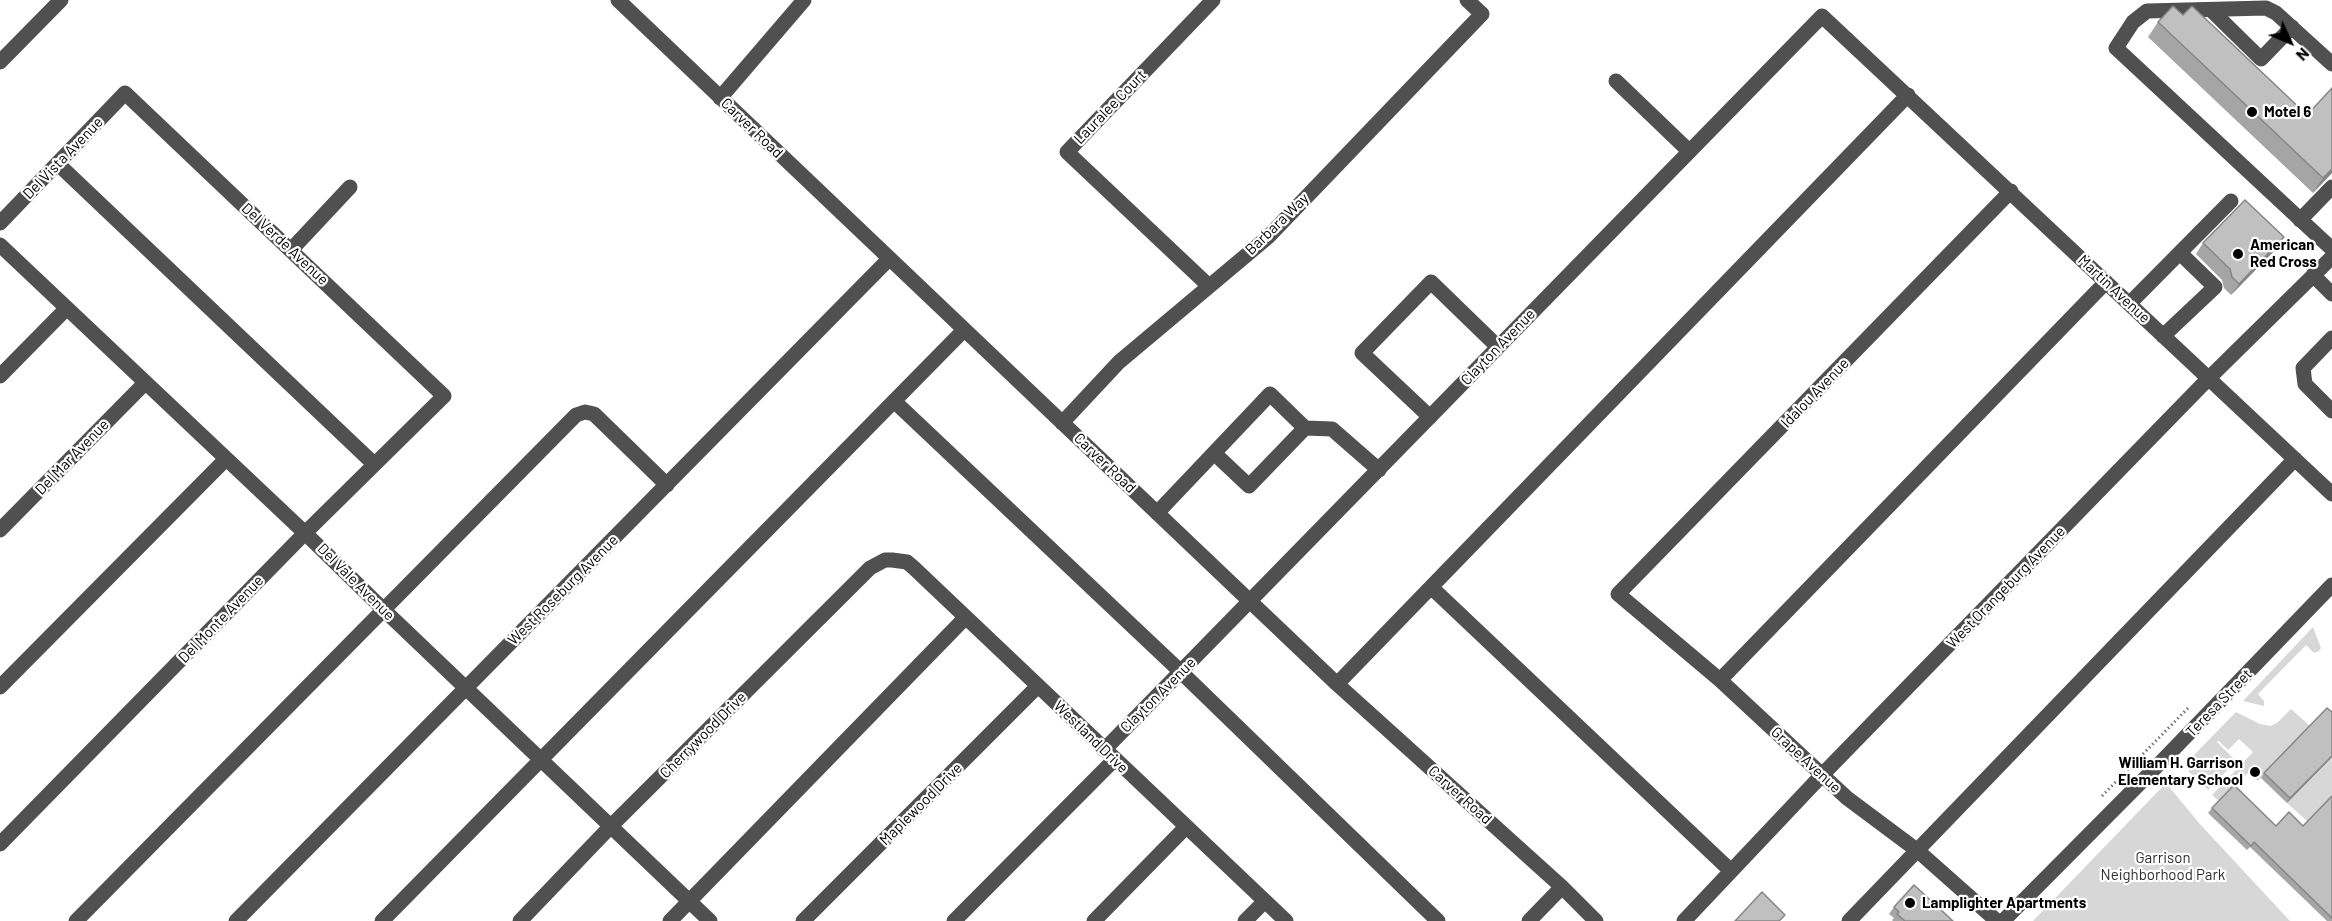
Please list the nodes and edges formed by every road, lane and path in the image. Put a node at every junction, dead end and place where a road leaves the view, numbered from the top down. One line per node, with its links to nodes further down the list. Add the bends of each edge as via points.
1 (61, 0): 8 (street)
2 (618, 0): 14 (street, Carver Road)
3 (804, 0): 14 (street)
4 (1213, 0): 31 (street, Lauralee Court, via 1067,152)
5 (1467, 0): 31 (street, Barbara Way, via 1482,14 1268,237)
6 (2211, 10): 7 (street, via 2266,8); 7 (street, via 2261,59); 21 (street, via 2147,11 2133,22 2116,48)
7 (2292, 27): 9 (street)
8 (0, 62)
9 (2332, 64)
10 (1616, 81): 15 (street)
11 (1896, 83): 13 (street, Martin Avenue); 15 (street, Clayton Avenue, via 1822,16)
12 (125, 93): 16 (street, Del Vista Avenue); 25 (street, Del Verde Avenue)
13 (1908, 95): 19 (street, Martin Avenue); 60 (street)
14 (720, 98): 28 (street, Carver Road)
15 (1689, 152): 38 (street, Clayton Avenue)
16 (58, 164): 22 (street, Del Vista Avenue); 51 (street)
17 (350, 187): 25 (street)
18 (2332, 187): 21 (street)
19 (2011, 191): 30 (street, Martin Avenue); 61 (street, Idalou Avenue)
20 (2231, 201): 26 (street)
21 (2300, 220): 24 (street)
22 (0, 223)
23 (0, 245): 34 (street, Del Vale Avenue)
24 (2332, 249)
25 (291, 250): 42 (street, Del Verde Avenue)
26 (2180, 253): 33 (street); 36 (street, via 2216,286)
27 (2332, 257): 29 (street, West Orangeburg Avenue)
28 (889, 258): 35 (street, Carver Road); 53 (street, West Roseburg Avenue)
29 (2313, 275): 32 (street); 40 (street, West Orangeburg Avenue)
30 (2106, 282): 33 (street, Martin Avenue); 66 (street)
31 (1209, 286): 46 (street, Barbara Way, via 1119,362)
32 (2332, 294)
33 (2129, 304): 36 (street, Martin Avenue)
34 (67, 308): 39 (street); 41 (street, Del Vale Avenue)
35 (964, 330): 43 (street); 46 (street, Carver Road)
36 (2163, 336): 40 (street, Martin Avenue)
37 (2332, 338): 44 (street, via 2303,368 2305,384)
38 (1498, 347): 45 (street, Clayton Avenue); 45 (street, via 1431,282 1362,353)
39 (0, 376)
40 (2209, 378): 50 (street, Martin Avenue); 74 (street, West Orangeburg Avenue)
41 (145, 383): 49 (street, Del Vale Avenue); 56 (street, Del Mar Avenue)
42 (444, 396): 51 (street, Del Monte Avenue)
43 (894, 401): 65 (street); 73 (street)
44 (2332, 411)
45 (1430, 417): 52 (street, Clayton Avenue)
46 (1062, 423): 55 (street, Carver Road)
47 (1305, 428): 48 (street, via 1249,486); 48 (street, via 1270,394); 52 (street, via 1332,429)
48 (1214, 453): 55 (street)
49 (226, 459): 57 (street, Del Vale Avenue); 69 (street)
50 (2295, 459): 54 (street, Martin Avenue); 79 (street)
51 (374, 464): 57 (street, Del Monte Avenue)
52 (1379, 470): 62 (street, Clayton Avenue)
53 (667, 485): 63 (street, via 594,414 585,412 576,416); 70 (street, West Roseburg Avenue)
54 (2332, 494)
55 (1157, 513): 62 (street, Carver Road)
56 (0, 531)
57 (305, 532): 63 (street, Del Vale Avenue); 78 (street, Del Monte Avenue)
58 (892, 560): 64 (street, Westland Drive, via 907,562); 76 (street, Cherrywood Drive, via 870,568)
59 (2332, 585): 101 (street, Teresa Street)
60 (1431, 587): 67 (street); 80 (street)
61 (1618, 594): 66 (street, Grape Avenue)
62 (1250, 602): 65 (street, Clayton Avenue); 67 (street, Carver Road)
63 (384, 610): 70 (street, Del Vale Avenue); 84 (street)
64 (966, 617): 68 (street, Westland Drive); 82 (street)
65 (1181, 672): 72 (street, Clayton Avenue); 95 (street)
66 (1720, 680): 74 (street, Grape Avenue)
67 (1337, 684): 81 (street, Carver Road)
68 (1038, 686): 72 (street, Westland Drive); 90 (street, Maplewood Drive)
69 (0, 687)
70 (466, 688): 73 (street, Del Vale Avenue); 85 (street, West Roseburg Avenue)
71 (2194, 703): 75 (path)
72 (1109, 755): 77 (street, Westland Drive); 91 (street, Clayton Avenue)
73 (541, 760): 76 (street, Del Vale Avenue); 86 (street)
74 (1822, 776): 79 (street, Grape Avenue); 80 (street, West Orangeburg Avenue)
75 (2101, 797)
76 (611, 826): 82 (street, Del Vale Avenue); 87 (street, Cherrywood Drive)
77 (1186, 827): 83 (street, Westland Drive); 92 (street)
78 (0, 844)
79 (1918, 850): 99 (street); 100 (street, Grape Avenue)
80 (1731, 871): 98 (street, West Orangeburg Avenue)
81 (1562, 887): 96 (street); 97 (street, Carver Road)
82 (690, 901): 88 (street); 89 (street, Del Vale Avenue)
83 (1265, 901): 93 (street); 94 (street, Westland Drive)
84 (76, 921)
85 (236, 921)
86 (382, 921)
87 (520, 921)
88 (670, 921)
89 (710, 921)
90 (803, 921)
91 (954, 921)
92 (1094, 921)
93 (1245, 921)
94 (1286, 921)
95 (1438, 921)
96 (1529, 921)
97 (1596, 921)
98 (1684, 921)
99 (1849, 921)
100 (1997, 921)
101 (2003, 921)

